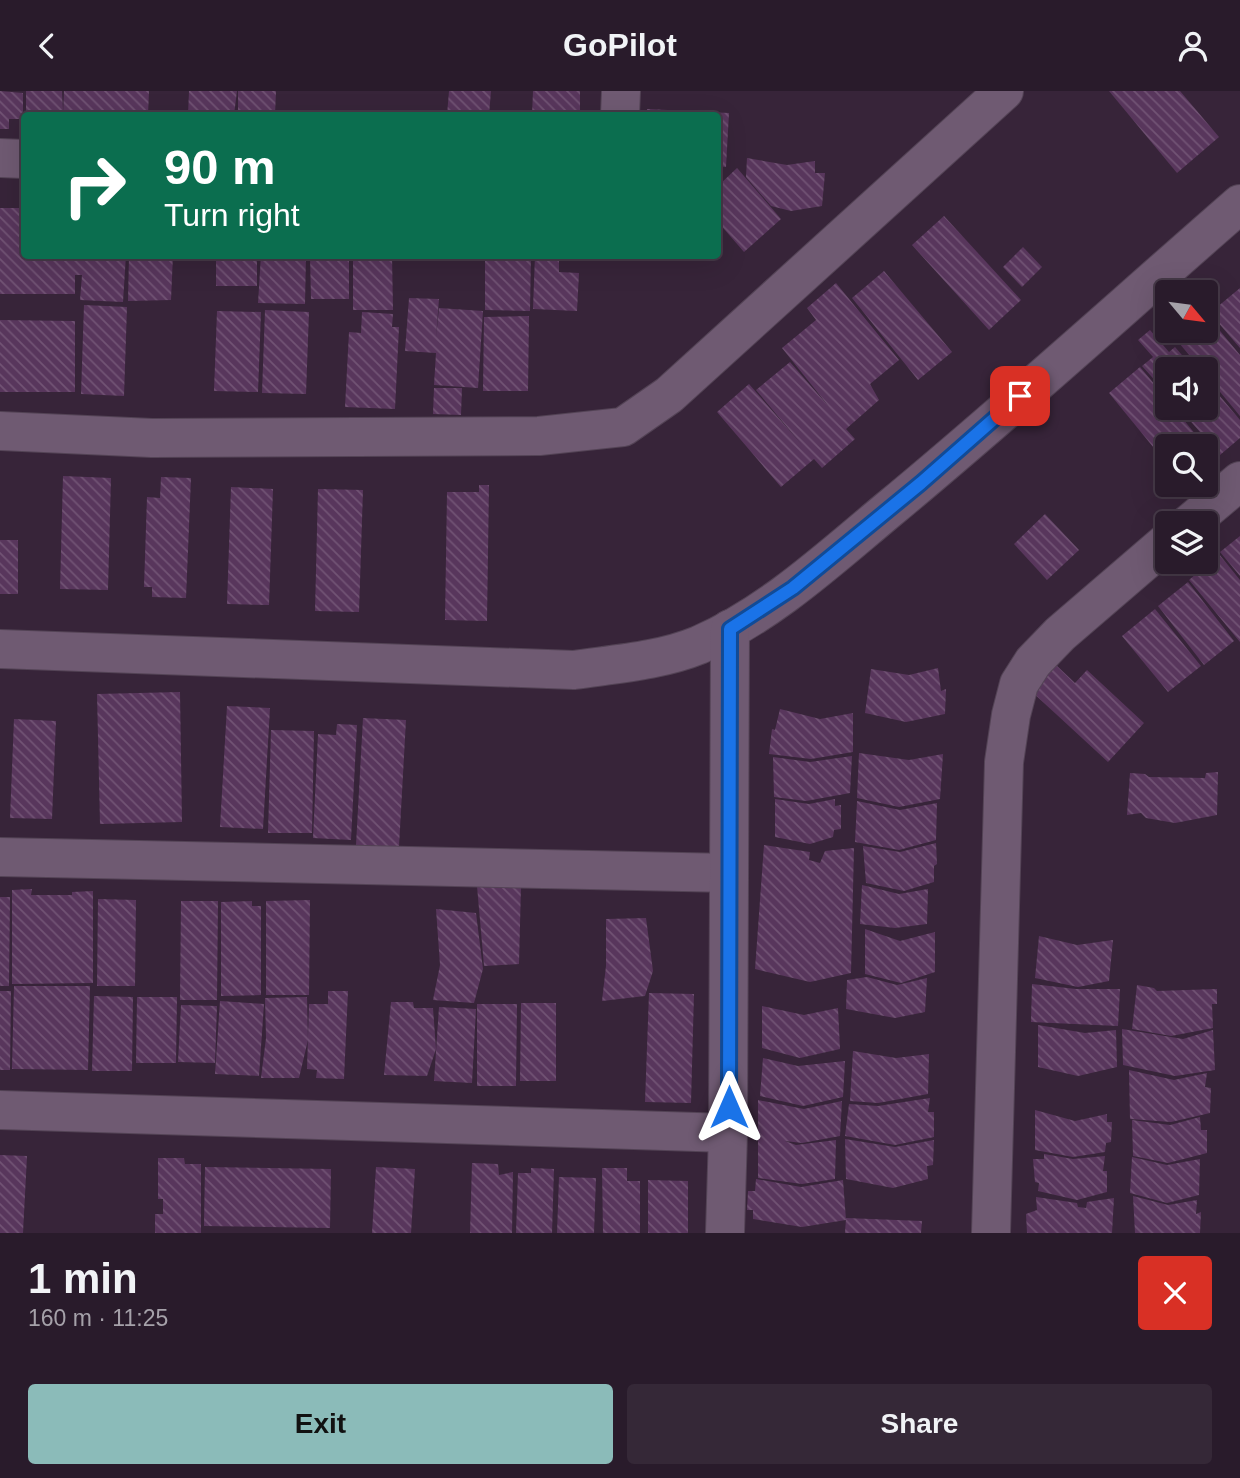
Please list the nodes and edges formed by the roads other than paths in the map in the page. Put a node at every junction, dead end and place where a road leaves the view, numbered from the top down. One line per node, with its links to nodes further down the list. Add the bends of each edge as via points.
1 (621, 91): 3 (street)
2 (1004, 91): 7 (street, via 668,395 622,427 539,436 152,438)
3 (620, 112)
4 (0, 158): 5 (street)
5 (21, 159)
6 (1240, 204): 11 (street, via 921,483 793,588)
7 (0, 431)
8 (1240, 481): 9 (street)
9 (1204, 511)
10 (1155, 553): 18 (street, via 1033,662 1019,684 1011,715 1004,762)
11 (730, 629): 12 (street, via 697,646 652,659 574,670); 14 (street)
12 (0, 649)
13 (0, 857): 14 (street)
14 (729, 873): 16 (street)
15 (0, 1110): 16 (street)
16 (729, 1133): 17 (street)
17 (725, 1233)
18 (991, 1233)

